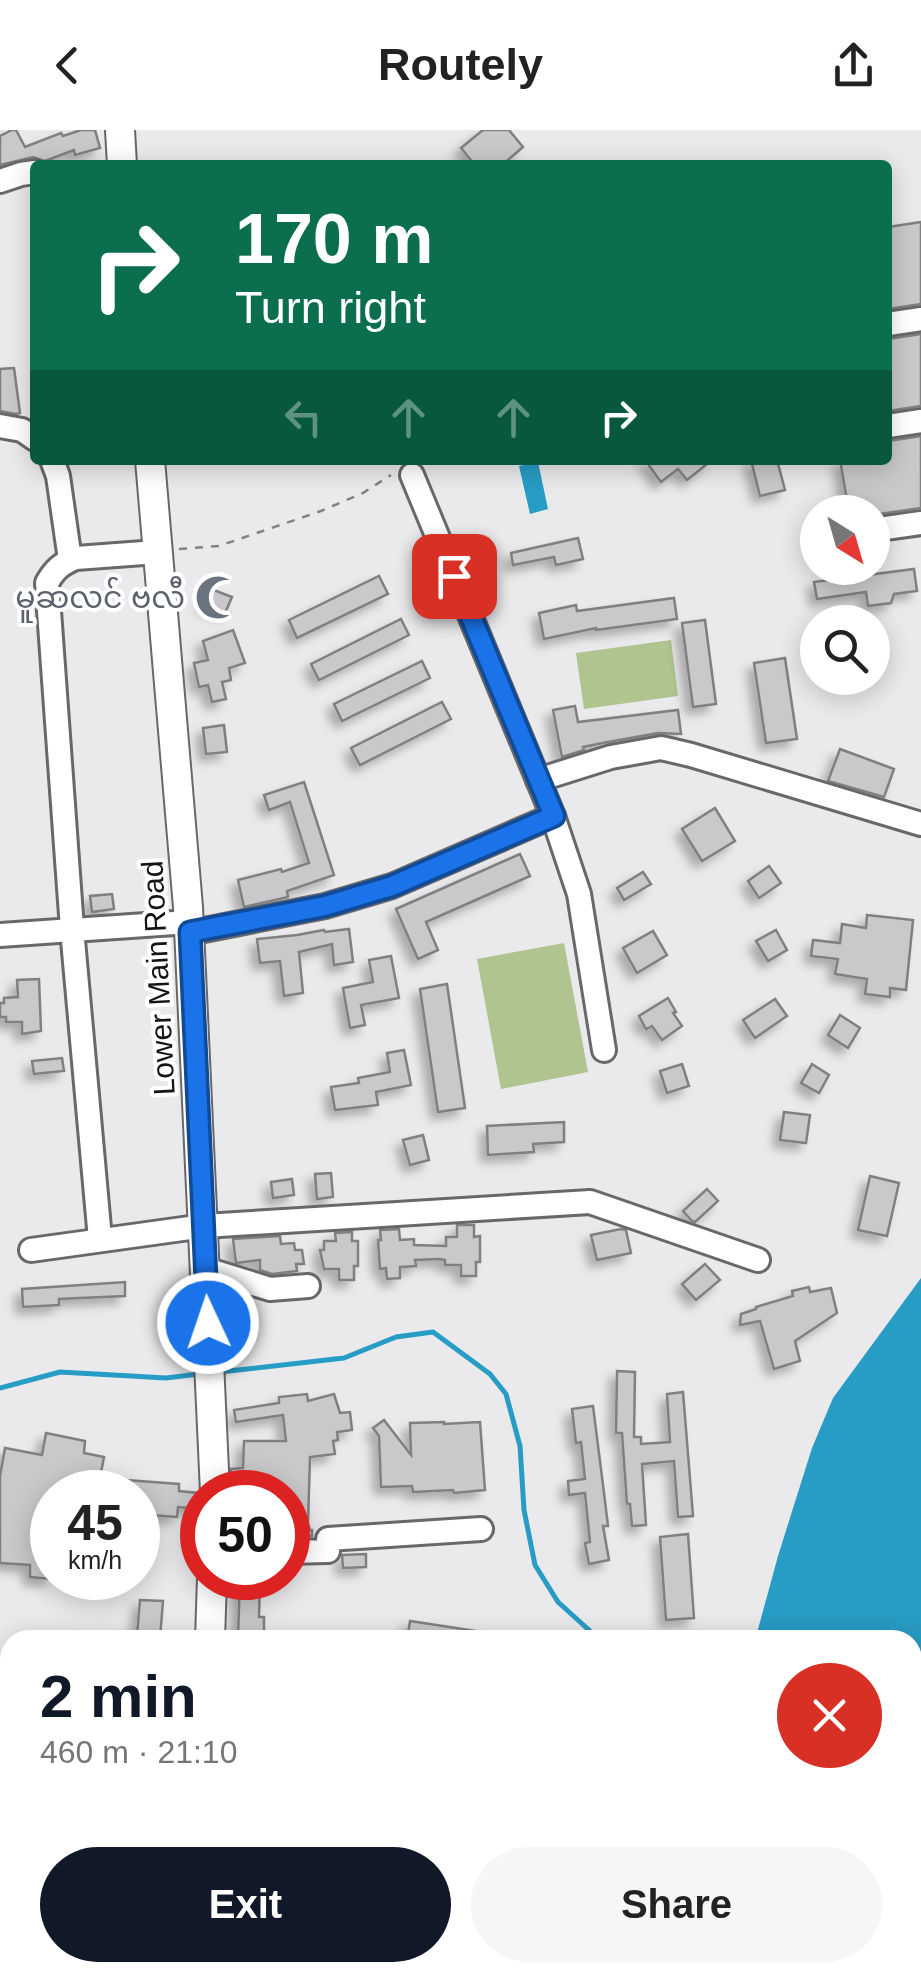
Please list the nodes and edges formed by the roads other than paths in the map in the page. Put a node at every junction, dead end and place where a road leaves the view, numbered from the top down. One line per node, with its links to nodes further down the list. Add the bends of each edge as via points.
1 (120, 130): 2 (main road)
2 (122, 160)
3 (30, 173): 4 (lane)
4 (0, 181)
5 (921, 319): 6 (lane)
6 (892, 323)
7 (921, 421): 8 (lane)
8 (892, 425)
9 (0, 426): 10 (lane)
10 (30, 436)
11 (54, 465): 17 (lane)
12 (150, 465): 16 (main road, Lower Main Road)
13 (412, 475): 18 (lane)
14 (921, 523): 15 (lane)
15 (890, 527)
16 (157, 552): 17 (lane); 21 (main road, Lower Main Road)
17 (70, 560): 22 (lane, via 46,583)
18 (538, 780): 19 (lane); 20 (lane, via 660,748)
19 (554, 816): 21 (lane, via 392,886 325,906); 24 (lane, via 579,894)
20 (921, 824)
21 (189, 927): 22 (lane); 25 (main road, Lower Main Road)
22 (72, 930): 23 (lane); 26 (lane)
23 (0, 936)
24 (604, 1050)
25 (204, 1226): 26 (lane); 28 (lane, via 590,1202); 29 (main road, Lower Main Road)
26 (100, 1239): 27 (lane)
27 (31, 1250)
28 (758, 1260)
29 (206, 1268): 30 (lane, via 270,1289); 31 (main road, Lower Main Road)
30 (308, 1286)
31 (215, 1470)
32 (480, 1529): 33 (lane, via 328,1539 328,1551)
33 (310, 1551)
34 (211, 1600): 35 (main road)
35 (210, 1630)

